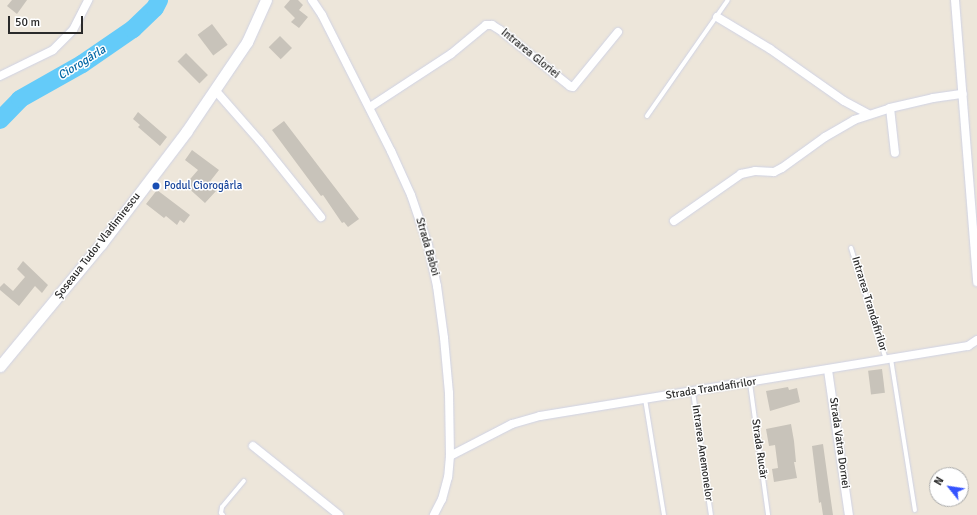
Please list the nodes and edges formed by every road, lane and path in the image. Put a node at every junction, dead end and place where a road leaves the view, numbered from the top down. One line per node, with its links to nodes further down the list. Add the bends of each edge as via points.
1 (88, 0): 8 (street, via 73,30 58,46)
2 (266, 0): 9 (main road, Șoseaua Tudor Vladimirescu, via 247,42)
3 (312, 0): 11 (street, Strada Baboi)
4 (728, 0): 6 (lane)
5 (955, 0): 10 (street)
6 (717, 16): 13 (street, via 770,49 844,101); 14 (lane)
7 (618, 32): 11 (street, Intrarea Gloriei, via 573,87 492,24 486,25 451,54)
8 (0, 76)
9 (216, 90): 16 (street); 22 (main road, Șoseaua Tudor Vladimirescu, via 101,244)
10 (962, 94): 12 (street); 19 (street)
11 (370, 107): 28 (street, Strada Baboi, via 411,195 431,259 444,338 449,393)
12 (890, 108): 13 (street); 15 (street)
13 (868, 114): 17 (street, via 825,137 774,172 755,171 741,174)
14 (646, 116)
15 (895, 153)
16 (321, 217)
17 (674, 221)
18 (851, 248): 21 (lane, Intrarea Trandafirilor)
19 (977, 282)
20 (977, 340): 21 (street, Strada Trandafirilor, via 968,346)
21 (889, 360): 23 (street, Strada Trandafirilor); 30 (lane, Intrarea Trandafirilor)
22 (0, 366)
23 (828, 370): 24 (street, Strada Trandafirilor); 37 (street, Strada Vatra Dornei)
24 (750, 383): 25 (street, Strada Trandafirilor); 36 (lane, Strada Rucăr)
25 (693, 392): 26 (street, Strada Trandafirilor); 35 (lane, Intrarea Anemonelor)
26 (646, 399): 28 (street, Strada Trandafirilor, via 540,416 512,424); 34 (lane)
27 (253, 446): 32 (street)
28 (450, 456): 33 (street, Strada Baboi, via 448,478)
29 (244, 481): 31 (lane, via 222,507)
30 (916, 510)
31 (223, 515)
32 (338, 515)
33 (434, 515)
34 (664, 515)
35 (711, 515)
36 (768, 515)
37 (849, 515)

